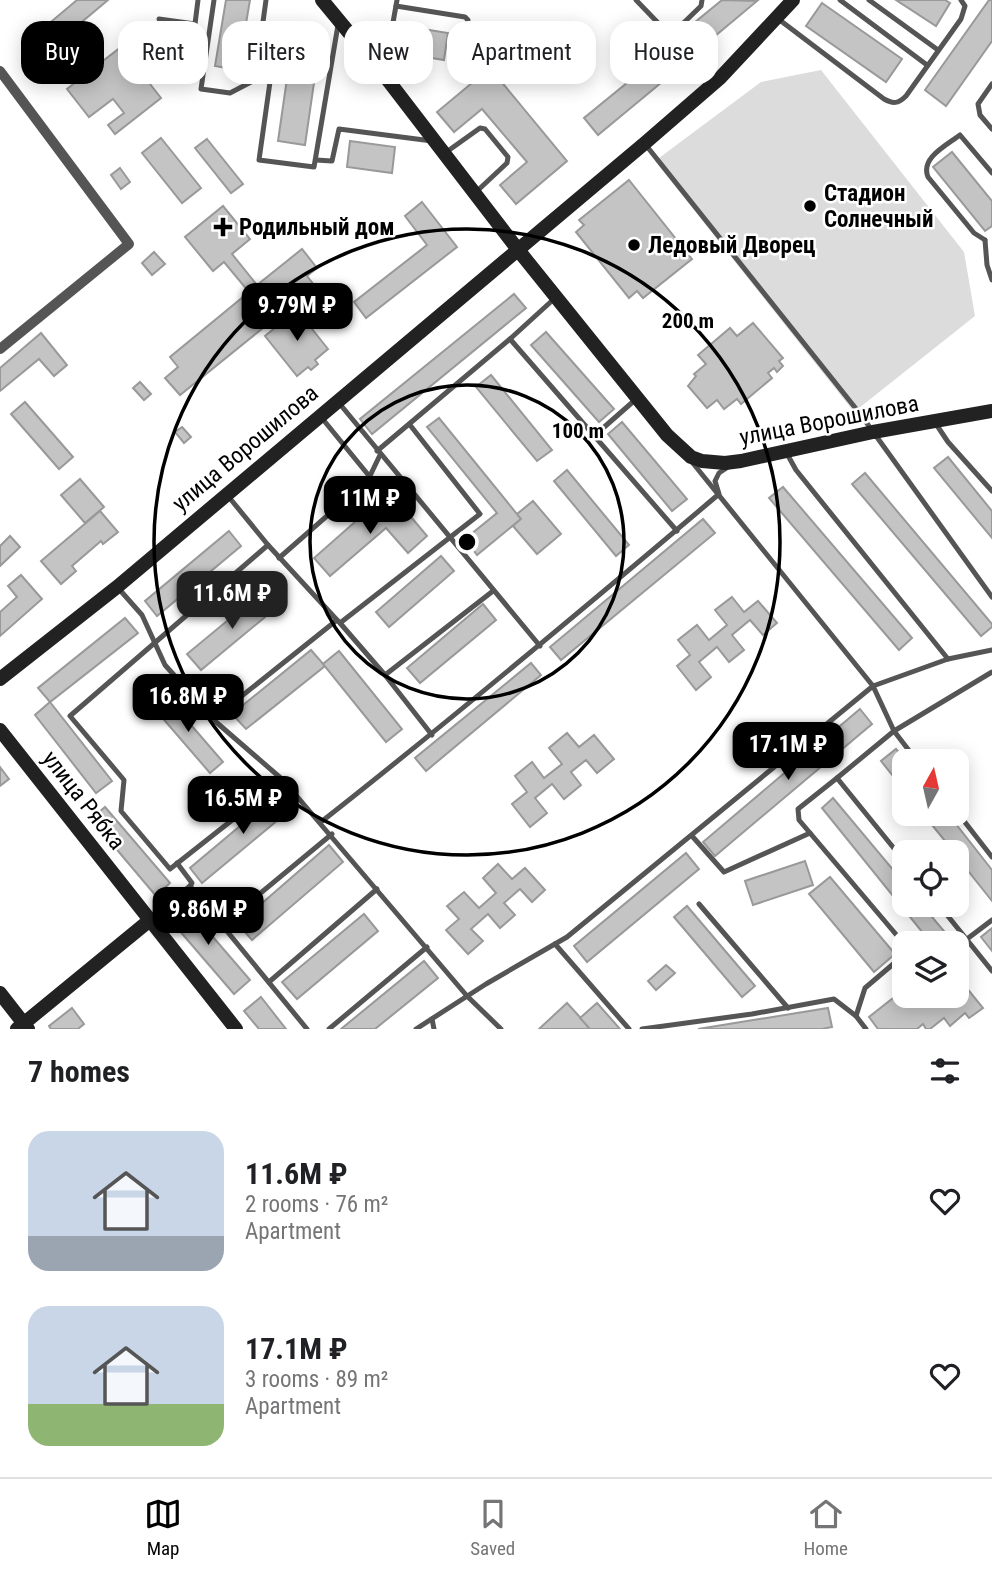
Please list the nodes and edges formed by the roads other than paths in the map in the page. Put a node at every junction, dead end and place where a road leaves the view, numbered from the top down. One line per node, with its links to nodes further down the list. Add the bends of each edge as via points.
1 (198, 0): 13 (lane, via 195,24)
2 (214, 0): 25 (lane, via 201,89 230,93)
3 (266, 0): 14 (lane)
4 (322, 0): 15 (street, улица Ворошилова)
5 (636, 0): 18 (lane)
6 (702, 0): 19 (lane)
7 (793, 0): 12 (street, улица Ворошилова)
8 (840, 0): 22 (lane)
9 (869, 0): 21 (lane)
10 (961, 0): 21 (lane, via 965,11)
11 (396, 3): 16 (lane); 17 (lane)
12 (777, 18): 22 (lane, via 893,103 900,102); 24 (street, улица Ворошилова)
13 (159, 19)
14 (263, 21)
15 (339, 21): 20 (street, улица Ворошилова); 34 (lane)
16 (393, 21)
17 (468, 21)
18 (656, 21)
19 (686, 21)
20 (344, 27)
21 (938, 50): 22 (lane)
22 (927, 65)
23 (0, 71): 43 (street, via 129,244)
24 (718, 79)
25 (247, 84)
26 (270, 84): 34 (lane, via 259,160 314,167)
27 (391, 84): 31 (street, улица Ворошилова)
28 (713, 84): 32 (street, улица Ворошилова)
29 (992, 84): 30 (lane, via 978,104 980,115)
30 (992, 129)
31 (432, 141): 33 (street, улица Ворошилова); 34 (lane, via 339,129 332,161)
32 (645, 143): 39 (street, улица Ворошилова); 50 (lane)
33 (443, 155): 36 (street, улица Ворошилова); 36 (lane, via 480,128 508,157)
34 (316, 160)
35 (992, 173): 38 (lane, via 960,135 928,161 925,170 974,233)
36 (474, 194): 39 (street, улица Ворошилова)
37 (992, 235): 38 (lane)
38 (985, 240): 40 (lane)
39 (519, 251): 41 (street, улица Ворошилова); 45 (street, улица Ворошилова)
40 (992, 280)
41 (556, 297): 42 (lane); 44 (street, улица Ворошилова)
42 (510, 339): 49 (lane); 51 (lane)
43 (0, 349)
44 (638, 398): 51 (lane); 52 (street, улица Ворошилова)
45 (338, 401): 47 (street, улица Ворошилова); 54 (lane)
46 (992, 411): 48 (street, улица Ворошилова)
47 (320, 416): 56 (lane); 58 (street, улица Ворошилова)
48 (934, 421): 50 (street, улица Ворошилова); 57 (lane)
49 (410, 425): 54 (lane); 61 (lane, via 480,514)
50 (873, 432): 53 (street, улица Ворошилова); 66 (lane)
51 (594, 436): 60 (lane)
52 (681, 449): 55 (street, улица Ворошилова, via 702,461); 59 (lane)
53 (786, 452): 55 (street, улица Ворошилова); 71 (lane)
54 (378, 453): 56 (lane); 61 (lane)
55 (741, 461): 59 (lane, via 719,473 715,481)
56 (370, 477): 63 (lane)
57 (992, 491)
58 (226, 494): 62 (lane); 64 (street, улица Ворошилова)
59 (719, 494): 60 (lane); 75 (lane)
60 (677, 531): 69 (lane)
61 (451, 536): 65 (lane); 67 (lane)
62 (268, 545): 63 (lane); 68 (lane)
63 (279, 558): 67 (lane)
64 (117, 587): 68 (lane, via 142,615); 74 (street, улица Ворошилова)
65 (493, 591): 69 (lane); 73 (lane)
66 (992, 597)
67 (339, 621): 73 (lane); 76 (lane)
68 (155, 644): 82 (lane, via 165,665 216,722); 90 (lane, via 70,716 124,780 121,811 170,869)
69 (540, 646): 79 (lane)
70 (992, 650): 71 (lane)
71 (948, 659): 75 (lane)
72 (992, 672): 78 (lane)
73 (385, 675): 79 (lane)
74 (0, 679)
75 (873, 687): 78 (lane); 87 (lane)
76 (228, 707)
77 (0, 730): 95 (street, улица Рябка)
78 (894, 730): 80 (lane); 81 (lane)
79 (432, 735): 83 (lane)
80 (909, 749)
81 (837, 778): 85 (lane, via 798,809 799,820); 88 (lane)
82 (283, 780): 83 (lane); 90 (lane)
83 (321, 822): 86 (lane)
84 (967, 826): 89 (lane)
85 (810, 833): 87 (lane, via 724,872); 98 (lane)
86 (332, 834): 92 (lane); 97 (lane)
87 (692, 836): 102 (lane)
88 (892, 846)
89 (992, 857)
90 (177, 863): 91 (lane)
91 (190, 886): 95 (lane); 97 (lane)
92 (377, 888): 103 (lane); 106 (lane)
93 (699, 904): 109 (lane)
94 (949, 917): 99 (lane)
95 (150, 920): 112 (street); 113 (street, улица Рябка)
96 (992, 920): 100 (lane)
97 (222, 925): 106 (lane)
98 (892, 931)
99 (960, 931)
100 (969, 937)
101 (969, 942): 105 (lane)
102 (555, 944): 108 (lane); 119 (lane)
103 (426, 947): 108 (lane); 115 (lane)
104 (892, 965): 110 (lane, via 865,988)
105 (992, 971)
106 (269, 982): 114 (lane)
107 (0, 993): 112 (street)
108 (467, 996): 111 (lane); 118 (lane)
109 (788, 1008): 110 (lane, via 834,999); 120 (lane)
110 (856, 1016): 121 (lane)
111 (432, 1018): 116 (lane); 117 (lane)
112 (23, 1027)
113 (236, 1029)
114 (307, 1029)
115 (329, 1029)
116 (416, 1029)
117 (434, 1029)
118 (501, 1029)
119 (629, 1029)
120 (642, 1029)
121 (866, 1029)

